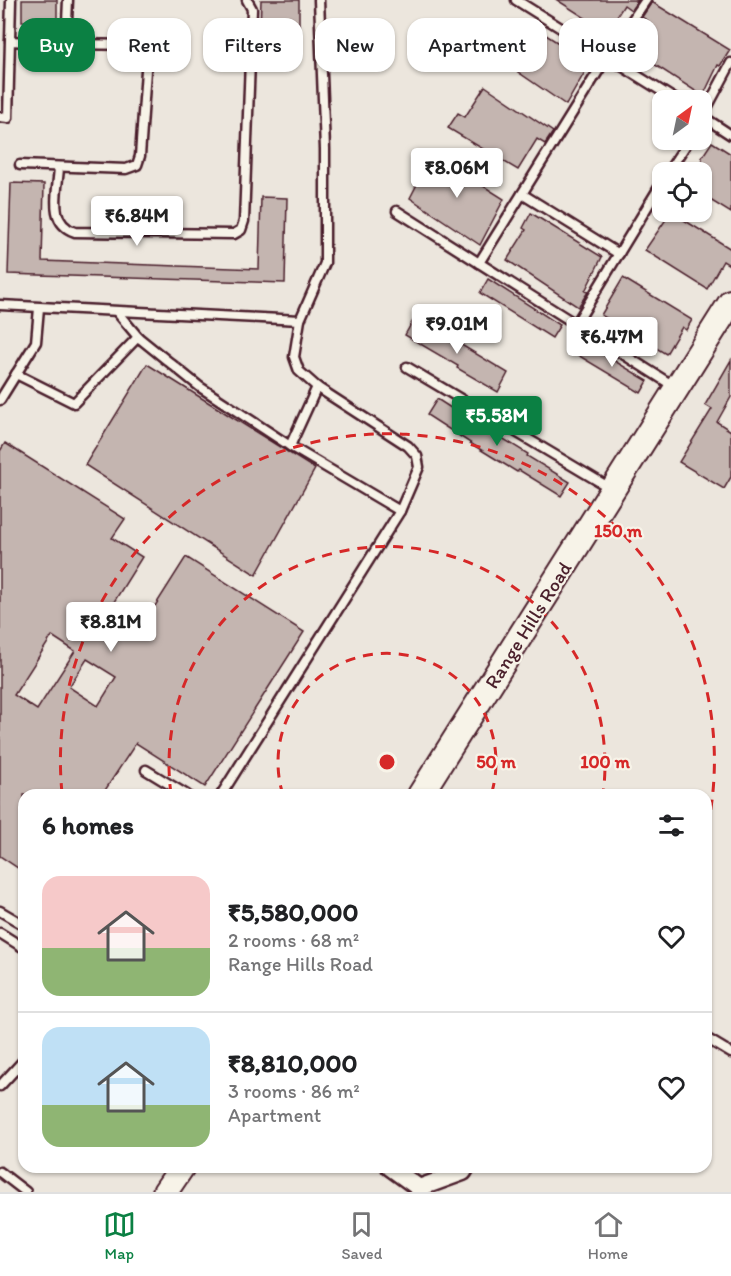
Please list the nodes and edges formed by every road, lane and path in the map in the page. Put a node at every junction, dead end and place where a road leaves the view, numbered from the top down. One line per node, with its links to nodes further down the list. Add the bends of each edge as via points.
1 (11, 0): 10 (lane)
2 (68, 0): 7 (lane)
3 (247, 0): 22 (lane, via 252,9 241,230 234,234 66,229 56,215)
4 (320, 0): 32 (lane, via 325,263)
5 (516, 0): 9 (lane)
6 (646, 0): 8 (lane)
7 (67, 18)
8 (634, 18)
9 (559, 27)
10 (10, 41): 11 (lane); 18 (lane, via 8,118)
11 (18, 41)
12 (95, 44): 22 (lane, via 138,45 147,57 140,156 137,165 126,169)
13 (731, 63): 17 (lane)
14 (598, 72): 23 (lane)
15 (631, 72): 16 (lane)
16 (660, 90)
17 (712, 98)
18 (0, 117)
19 (712, 123): 20 (lane)
20 (731, 135)
21 (21, 165): 22 (lane)
22 (59, 167)
23 (522, 194): 26 (lane); 27 (lane)
24 (652, 199): 26 (lane)
25 (397, 211): 27 (lane)
26 (619, 254): 33 (lane)
27 (479, 263): 33 (lane)
28 (731, 302): 38 (street, Range Hills Road)
29 (0, 305): 30 (lane)
30 (39, 308): 31 (lane); 36 (lane, via 36,342)
31 (117, 312): 32 (lane); 34 (lane)
32 (300, 320): 37 (lane, via 294,357 299,371)
33 (576, 324): 38 (lane)
34 (138, 337): 36 (lane, via 74,403); 40 (lane, via 200,387)
35 (407, 367): 41 (lane)
36 (16, 374): 39 (lane)
37 (317, 387): 40 (lane); 42 (lane, via 408,446 417,456 419,467)
38 (677, 388): 41 (street, Range Hills Road)
39 (0, 400)
40 (290, 446): 42 (lane)
41 (613, 490): 46 (street, Range Hills Road)
42 (400, 511): 45 (lane)
43 (146, 770): 44 (lane)
44 (177, 789)
45 (225, 789)
46 (424, 789)
47 (0, 910): 48 (lane)
48 (18, 921)
49 (0, 933): 50 (lane)
50 (18, 944)
51 (712, 1042): 52 (lane)
52 (731, 1053)
53 (18, 1066): 54 (lane)
54 (0, 1086)
55 (0, 1172): 59 (lane)
56 (398, 1173): 58 (street)
57 (456, 1173): 58 (street)
58 (420, 1190)
59 (26, 1192)

